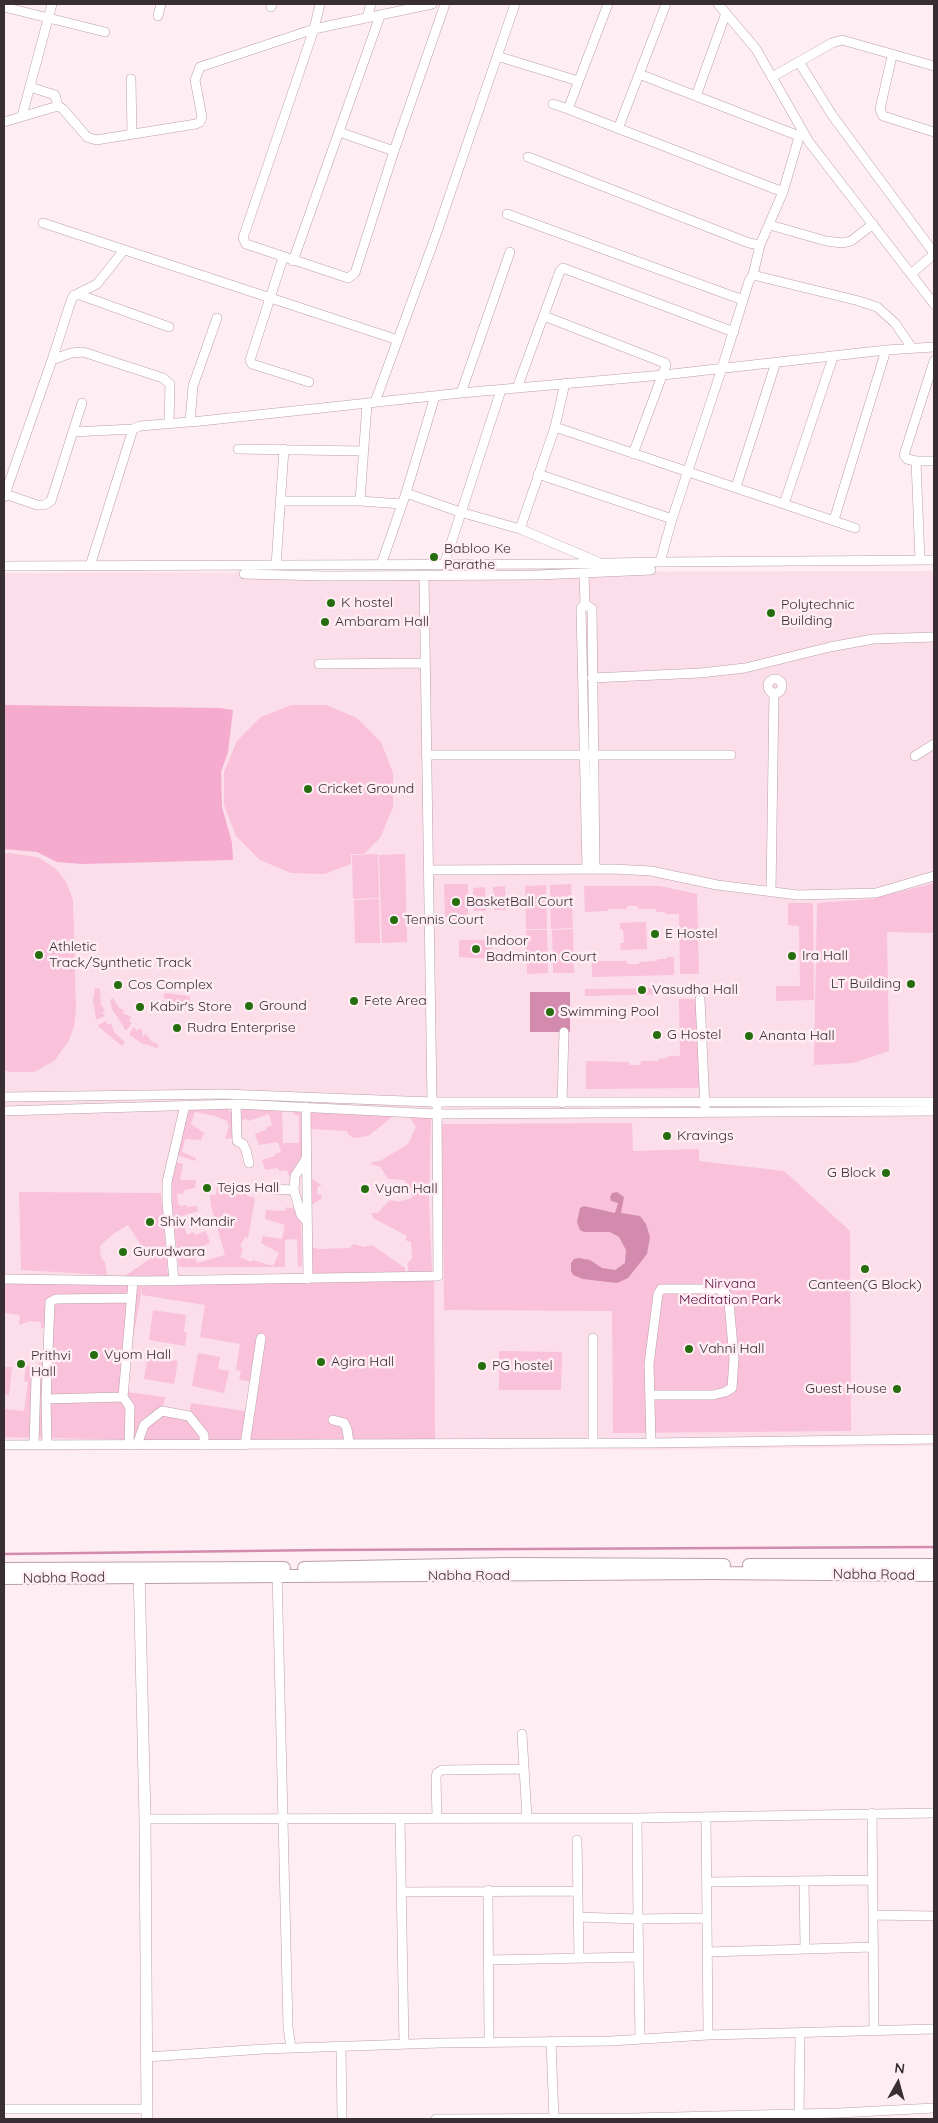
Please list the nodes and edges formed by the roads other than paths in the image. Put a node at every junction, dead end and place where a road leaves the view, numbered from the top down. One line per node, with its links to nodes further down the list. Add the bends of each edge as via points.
1 (52, 4): 15 (street)
2 (161, 4): 13 (street)
3 (320, 4): 17 (street)
4 (371, 4): 16 (street)
5 (432, 4): 14 (street)
6 (444, 4): 39 (street)
7 (515, 4): 19 (street)
8 (608, 4): 26 (street)
9 (666, 4): 23 (street)
10 (718, 4): 12 (street)
11 (4, 7): 15 (street)
12 (726, 13): 24 (street, via 756,49); 28 (street)
13 (158, 16)
14 (380, 16): 16 (street); 35 (street)
15 (49, 18): 18 (street); 27 (street)
16 (367, 18): 17 (street)
17 (314, 29): 38 (street, via 200,67 195,80 202,117 200,122); 50 (street, via 243,238 246,244)
18 (105, 32)
19 (497, 56): 26 (street); 62 (street)
20 (892, 56): 21 (street, via 842,40); 22 (street); 36 (street, via 880,109 882,116)
21 (799, 62): 24 (street); 49 (street, via 832,115)
22 (934, 66)
23 (639, 74): 28 (street); 34 (street)
24 (772, 77): 37 (street)
25 (131, 79): 38 (street)
26 (578, 81): 31 (street)
27 (30, 87): 30 (street, via 55,95); 32 (street)
28 (696, 96): 37 (street)
29 (553, 104): 31 (street)
30 (58, 106): 32 (street); 38 (street, via 90,138 96,140)
31 (568, 109): 34 (street)
32 (22, 116): 33 (street)
33 (4, 122)
34 (618, 129): 41 (street)
35 (339, 132): 39 (street); 51 (street)
36 (934, 132)
37 (800, 133): 41 (street); 44 (street)
38 (132, 134)
39 (394, 151): 51 (street, via 352,276 344,278)
40 (528, 157): 46 (street)
41 (783, 192): 45 (street)
42 (507, 214): 56 (street)
43 (43, 223): 47 (street)
44 (873, 224): 45 (street, via 851,241 843,243); 52 (street)
45 (770, 225): 46 (street)
46 (760, 245): 53 (street)
47 (124, 250): 54 (street, via 97,284); 55 (street)
48 (510, 252): 76 (street)
49 (934, 253): 52 (street)
50 (283, 258): 51 (street); 55 (street)
51 (294, 261)
52 (911, 274): 57 (street)
53 (753, 275): 56 (street); 64 (street, via 877,307 895,323)
54 (77, 294): 60 (street); 67 (street, via 71,301)
55 (269, 299): 62 (street); 72 (street, via 250,362)
56 (743, 300): 61 (street)
57 (934, 304)
58 (544, 316): 61 (street, via 560,271 565,268); 71 (street, via 665,363); 74 (street)
59 (217, 318): 80 (street, via 193,386)
60 (169, 327)
61 (734, 332): 70 (street)
62 (398, 340): 79 (street)
63 (934, 347): 64 (street)
64 (912, 348): 65 (street)
65 (886, 350): 66 (street); 102 (street)
66 (833, 357): 69 (street); 99 (street)
67 (52, 360): 81 (street, via 83,352 163,378 170,384); 95 (street)
68 (934, 361): 90 (street, via 904,452 907,459)
69 (776, 362): 70 (street); 93 (street)
70 (722, 368): 71 (street); 91 (street)
71 (663, 375): 73 (street); 88 (street)
72 (309, 382)
73 (566, 383): 74 (street); 82 (street)
74 (517, 388): 75 (street)
75 (501, 390): 76 (street); 100 (street)
76 (461, 393): 77 (street)
77 (435, 396): 79 (street); 94 (street)
78 (82, 403): 84 (street)
79 (371, 403): 80 (street); 87 (street)
80 (190, 422): 81 (street)
81 (169, 423): 83 (street)
82 (555, 427): 88 (street); 92 (street)
83 (133, 429): 84 (street); 113 (street)
84 (72, 432): 95 (street, via 48,504 29,504)
85 (238, 449): 86 (street)
86 (284, 449): 87 (street); 96 (street)
87 (363, 451): 97 (street)
88 (633, 454): 91 (street)
89 (934, 460): 90 (street)
90 (916, 461): 105 (street)
91 (687, 473): 93 (street); 101 (street)
92 (538, 474): 101 (street); 104 (street)
93 (736, 487): 99 (street)
94 (406, 493): 98 (street); 100 (street)
95 (4, 496)
96 (281, 501): 97 (street); 109 (street)
97 (360, 501): 98 (street)
98 (402, 504): 110 (street)
99 (784, 504): 102 (street)
100 (460, 512): 104 (street); 111 (street)
101 (672, 519): 107 (street)
102 (834, 520): 103 (street)
103 (855, 528)
104 (520, 529): 108 (street)
105 (920, 560): 106 (street); 107 (street)
106 (934, 560)
107 (660, 562): 108 (street)
108 (603, 564): 111 (street)
109 (276, 565): 110 (street); 113 (street)
110 (381, 565): 111 (street)
111 (444, 565)
112 (4, 566): 113 (street)
113 (90, 566)
114 (651, 570): 115 (street)
115 (584, 573): 117 (street); 118 (street)
116 (244, 574): 117 (street)
117 (424, 575): 121 (street)
118 (586, 604): 123 (street, via 592,609); 125 (street, via 581,608)
119 (934, 637): 120 (street, via 873,639)
120 (775, 662): 123 (street, via 700,673); 132 (street, via 775,679 768,685 774,693)
121 (425, 663): 122 (street); 126 (street)
122 (319, 664)
123 (592, 678): 125 (street)
124 (934, 744): 128 (street)
125 (589, 754): 126 (street); 127 (street); 129 (street)
126 (426, 755): 130 (street)
127 (731, 755)
128 (915, 756)
129 (591, 869): 130 (street); 132 (street, via 651,871 716,885)
130 (428, 870): 142 (street)
131 (934, 876): 132 (street, via 876,893 798,895)
132 (771, 892)
133 (700, 998): 145 (street)
134 (564, 1032): 138 (street)
135 (168, 1095): 136 (street); 141 (street); 142 (street, via 278,1095)
136 (4, 1097)
137 (934, 1102): 145 (street)
138 (562, 1103): 142 (street); 145 (street)
139 (236, 1104): 140 (street); 143 (street); 149 (street, via 237,1141 243,1144)
140 (185, 1105): 141 (street); 156 (street, via 168,1182)
141 (167, 1106): 146 (street)
142 (436, 1106): 143 (street); 145 (street); 154 (street, via 438,1276)
143 (306, 1107): 148 (street)
144 (934, 1107): 145 (street)
145 (705, 1108): 147 (street)
146 (4, 1110)
147 (934, 1111)
148 (306, 1159): 151 (street, via 295,1176); 152 (street)
149 (249, 1163)
150 (267, 1189): 151 (street)
151 (294, 1190): 152 (street, via 301,1215)
152 (307, 1221): 154 (street)
153 (4, 1279): 155 (street)
154 (308, 1279): 156 (street)
155 (133, 1281): 156 (street); 157 (street)
156 (174, 1281)
157 (131, 1298): 162 (street); 163 (street, via 56,1299 50,1302)
158 (261, 1338): 174 (street)
159 (593, 1338): 166 (street)
160 (36, 1378): 170 (street)
161 (650, 1395): 161 (street, via 649,1364 661,1289 718,1290 726,1294 734,1360 732,1388 713,1395); 167 (street)
162 (123, 1397): 163 (street); 172 (street, via 130,1407)
163 (46, 1399): 171 (street)
164 (333, 1420): 168 (street, via 344,1423)
165 (934, 1439): 167 (street)
166 (594, 1443): 167 (street); 168 (street)
167 (651, 1443)
168 (349, 1444): 174 (street)
169 (4, 1445): 170 (street)
170 (34, 1445): 171 (street)
171 (47, 1445): 172 (street)
172 (133, 1445): 173 (street); 173 (street, via 144,1426 162,1412 189,1416 204,1435)
173 (204, 1445): 174 (street)
174 (245, 1445)
175 (934, 1565): 178 (main road, Nabha Road, via 506,1564)
176 (4, 1569): 177 (main road, Nabha Road)
177 (140, 1572): 178 (main road, Nabha Road); 180 (main road, Nabha Road); 189 (street)
178 (277, 1572): 179 (main road, Nabha Road); 190 (street)
179 (934, 1575)
180 (4, 1578)
181 (522, 1734): 182 (street)
182 (524, 1770): 186 (street, via 442,1770 436,1778); 187 (street)
183 (934, 1813): 184 (street)
184 (872, 1814): 185 (street); 193 (street)
185 (706, 1817): 188 (street); 195 (street)
186 (437, 1818): 187 (street); 191 (street)
187 (526, 1818): 188 (street)
188 (638, 1818): 203 (street)
189 (145, 1819): 190 (street); 220 (street)
190 (283, 1819): 191 (street); 219 (street)
191 (400, 1819): 198 (street)
192 (577, 1840): 197 (street)
193 (873, 1880): 194 (street); 199 (street)
194 (804, 1881): 195 (street); 205 (street)
195 (707, 1882): 202 (street)
196 (488, 1890): 197 (street); 198 (street); 209 (street)
197 (578, 1891): 201 (street)
198 (401, 1892): 217 (street)
199 (874, 1915): 200 (street); 204 (street)
200 (934, 1916)
201 (578, 1917): 203 (street); 208 (street)
202 (707, 1918): 203 (street); 206 (street)
203 (638, 1919): 207 (street)
204 (874, 1947): 205 (street); 211 (street)
205 (805, 1949): 206 (street)
206 (708, 1952): 213 (street)
207 (638, 1957): 208 (street); 214 (street)
208 (579, 1958): 209 (street)
209 (488, 1960): 216 (street)
210 (934, 2029): 211 (street)
211 (874, 2031): 212 (street)
212 (800, 2033): 213 (street); 225 (street)
213 (708, 2035): 214 (street)
214 (640, 2039): 215 (street)
215 (551, 2041): 216 (street); 227 (street)
216 (489, 2042): 217 (street)
217 (404, 2044): 218 (street)
218 (341, 2046): 219 (street); 230 (street)
219 (291, 2048): 220 (street)
220 (147, 2057): 223 (street)
221 (934, 2108): 224 (street)
222 (4, 2109): 223 (street)
223 (147, 2114)
224 (900, 2115): 226 (street)
225 (799, 2116): 226 (street); 229 (street)
226 (839, 2116)
227 (554, 2118): 228 (street); 231 (street)
228 (633, 2118): 229 (street)
229 (700, 2118)
230 (342, 2119)
231 (436, 2119)

